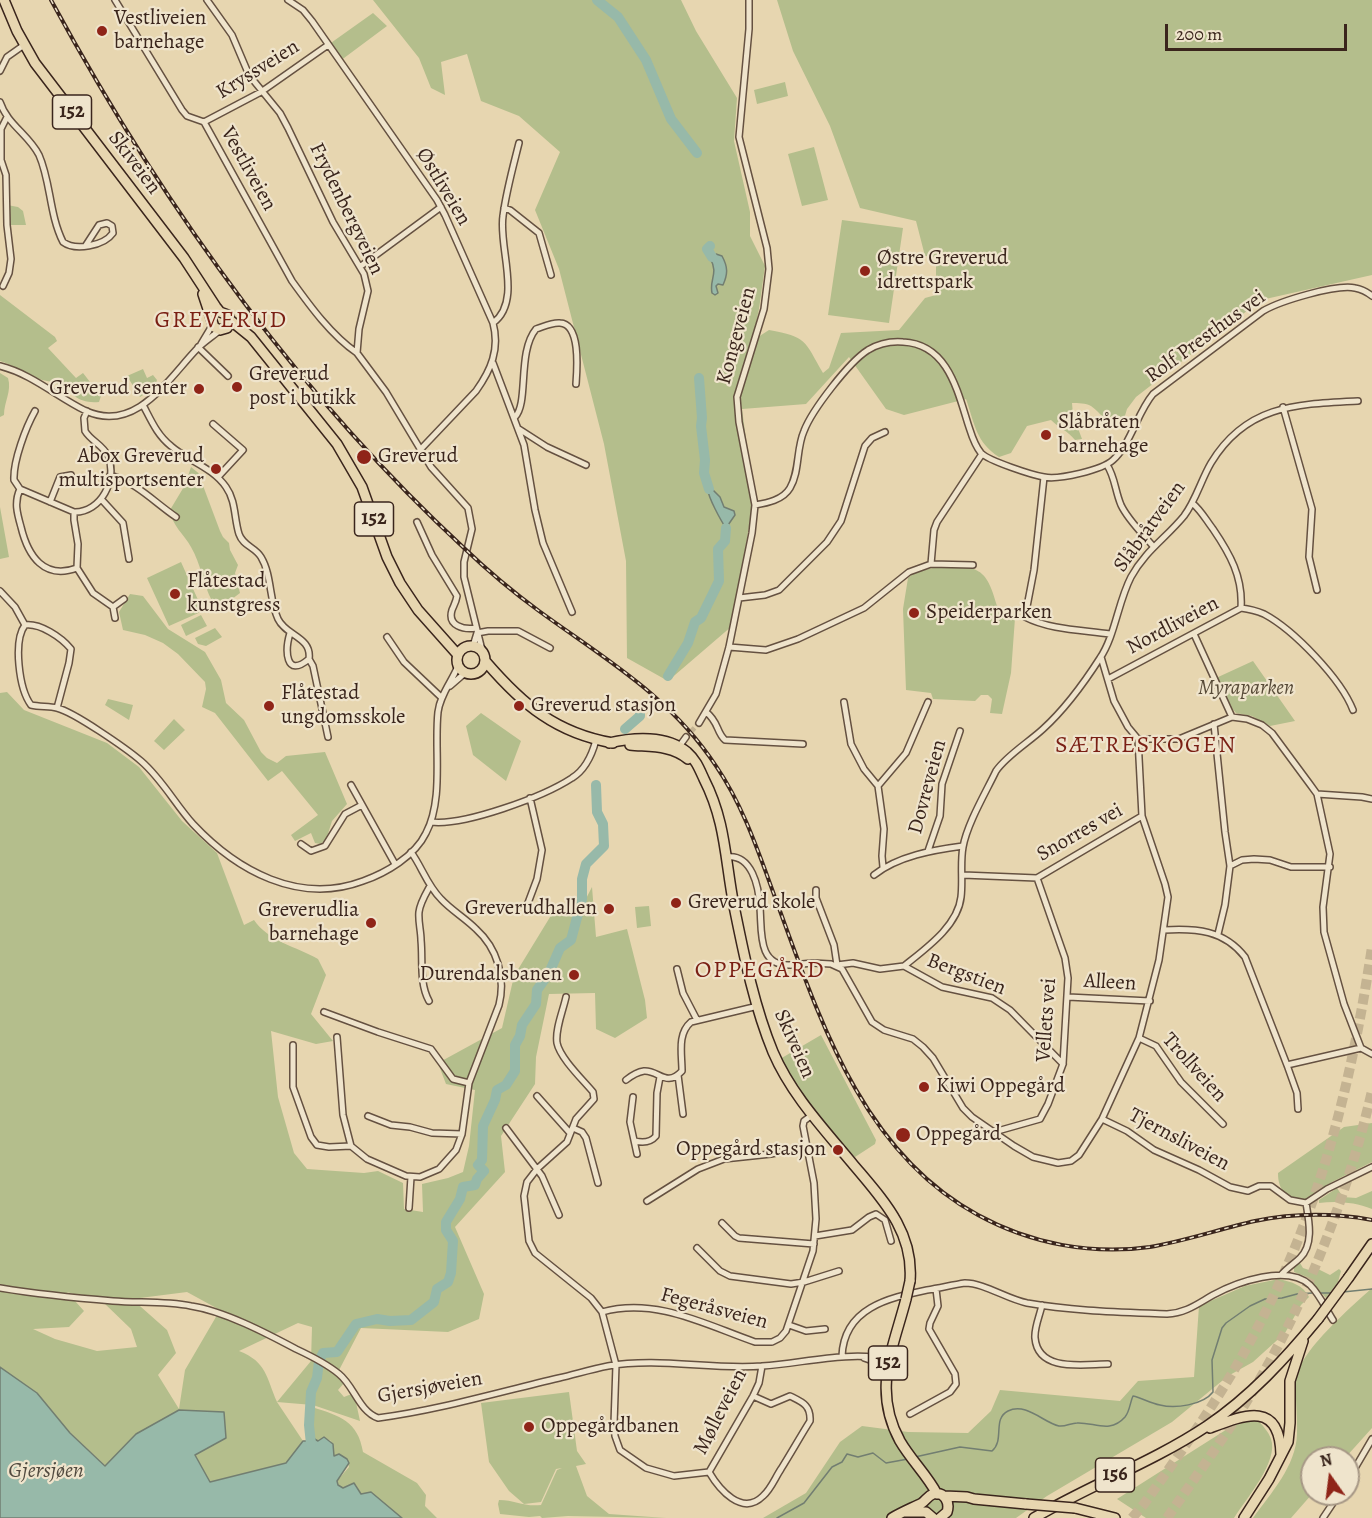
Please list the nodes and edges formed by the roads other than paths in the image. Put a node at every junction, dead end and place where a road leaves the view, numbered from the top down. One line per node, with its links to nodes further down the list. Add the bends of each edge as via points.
1 (4, 0): 6 (main road, Skiveien / 152)
2 (115, 0): 12 (street, Vestliveien, via 182,110)
3 (207, 0): 9 (street, Frydenbergveien, via 232,35)
4 (288, 0): 7 (street, Østliveien, via 303,10)
5 (749, 0): 52 (street, Kongeveien, via 739,137 769,269 764,309 737,397)
6 (24, 45): 8 (street, via 7,57); 23 (main road, Skiveien / 152, via 179,251)
7 (328, 45): 9 (street, Kryssveien); 14 (street, Østliveien)
8 (0, 71)
9 (261, 92): 12 (street, Kryssveien); 17 (street, Frydenbergveien, via 280,113 333,222)
10 (0, 102): 11 (street)
11 (7, 117): 16 (street, via 38,153 63,242 75,247); 20 (street, via 1,129 0,160 6,175 11,259)
12 (204, 122): 26 (street, Vestliveien, via 292,281 313,309)
13 (519, 143): 15 (street)
14 (441, 207): 17 (street); 24 (street, Østliveien)
15 (504, 208): 19 (street, via 539,233); 24 (street, via 507,295 501,317)
16 (86, 245): 16 (street, via 110,238 112,226 107,222 99,225)
17 (361, 266): 26 (street, Frydenbergveien, via 368,291)
18 (0, 273): 20 (street)
19 (551, 275)
20 (8, 277): 21 (street)
21 (3, 286)
22 (1372, 296): 43 (street, Rolf Presthus vei, via 1353,287 1338,289 1280,302 1258,314 1153,394 1120,452)
23 (220, 322): 25 (street); 77 (main road, Skiveien / 152, via 255,344 325,427 349,461 367,499 393,572 418,610 440,633)
24 (493, 323): 27 (street, Østliveien, via 497,343)
25 (200, 346): 29 (street); 32 (street)
26 (357, 353): 40 (street, via 386,392)
27 (493, 363): 36 (street, Østliveien); 40 (street, via 476,391)
28 (0, 366): 35 (street)
29 (228, 375)
30 (576, 384): 36 (street, via 578,352 568,326 557,323 536,329 529,341 521,405)
31 (1358, 401): 33 (street, Slåbråtveien)
32 (143, 405): 35 (street, via 111,415); 46 (street, via 162,439)
33 (1283, 407): 51 (street, Slåbråtveien, via 1255,419 1230,438 1210,465); 61 (street, via 1312,509 1309,557)
34 (35, 411): 48 (street, via 14,472)
35 (87, 411): 45 (street, via 85,431 108,456)
36 (515, 417): 38 (street, Østliveien)
37 (213, 424): 46 (street, via 243,450)
38 (519, 429): 42 (street); 67 (street, Østliveien, via 538,526)
39 (885, 432): 63 (street, via 865,446 843,515 827,542 779,590)
40 (420, 450): 70 (street, via 471,514 472,537 464,570)
41 (982, 454): 47 (street); 52 (street, via 953,377 940,358 910,342 890,342 862,355 815,410 803,432 790,489 778,499); 58 (street, via 937,522)
42 (586, 465)
43 (1107, 465): 47 (street, via 1062,477); 56 (street, via 1125,511)
44 (71, 475): 50 (street, via 60,477)
45 (110, 475): 49 (street); 54 (street, via 122,478)
46 (218, 477): 71 (street, via 231,494 243,542 261,556 276,615)
47 (1044, 477): 72 (street, via 1025,617 1053,626)
48 (20, 489): 50 (street); 60 (street, via 16,506 29,552 41,564 57,571)
49 (102, 500): 53 (street, via 92,509); 57 (street, via 123,522)
50 (50, 502): 53 (street)
51 (1192, 503): 56 (street, Slåbråtveien); 66 (street, via 1235,567)
52 (755, 505): 63 (street, Kongeveien)
53 (74, 512): 60 (street)
54 (176, 517)
55 (417, 522): 70 (street, via 457,596 452,619 460,627)
56 (1153, 546): 72 (street, Slåbråtveien, via 1130,579)
57 (129, 559)
58 (931, 564): 59 (street); 75 (street, via 909,572 857,612 798,639 766,650)
59 (973, 565)
60 (77, 568): 65 (street, via 93,593)
61 (1317, 590)
62 (0, 591): 69 (street)
63 (739, 598): 75 (street, Kongeveien)
64 (124, 599): 65 (street)
65 (113, 608): 68 (street)
66 (1241, 608): 73 (street, Nordliveien); 92 (street, Nordliveien, via 1263,614 1308,649 1343,690)
67 (572, 612)
68 (115, 618)
69 (25, 625): 89 (street, via 20,636 20,671); 90 (street, via 35,625 70,649)
70 (477, 631): 76 (street, via 518,631); 77 (street); 77 (street, via 480,638)
71 (290, 633): 79 (street, via 309,647); 79 (street, via 287,658 299,665)
72 (1110, 634): 78 (street, Slåbråtveien)
73 (1194, 634): 83 (street, Nordliveien); 94 (street)
74 (387, 636): 86 (street, via 404,662)
75 (729, 647): 93 (street, Kongeveien, via 716,694)
76 (550, 648)
77 (469, 650): 80 (main road, 152); 81 (main road)
78 (1101, 657): 83 (street); 113 (street, Slåbråtveien, via 1060,712 1001,763)
79 (309, 659): 98 (street, via 314,666)
80 (486, 662): 82 (main road); 84 (main road, Skiveien / 152)
81 (462, 670): 82 (main road, 152); 85 (street); 85 (street)
82 (480, 672): 84 (main road, Skiveien / 152)
83 (1108, 679): 100 (street, via 1114,701)
84 (500, 680): 101 (main road, Skiveien / 152, via 554,724)
85 (449, 687): 86 (street)
86 (442, 698): 111 (street)
87 (844, 702): 105 (street, via 851,744)
88 (928, 702): 105 (street, via 906,753)
89 (31, 705): 90 (street); 91 (street)
90 (57, 708): 117 (street, via 74,715 142,762 218,848 274,882 304,889 339,887 369,879)
91 (23, 709)
92 (1353, 710)
93 (706, 712): 95 (street, Kongeveien); 102 (street, via 725,740)
94 (1232, 717): 96 (street); 106 (street, via 1262,725 1272,734)
95 (699, 723)
96 (1214, 724): 100 (street, via 1179,739); 118 (street)
97 (960, 731): 114 (street, Dovreveien, via 942,784 940,816)
98 (328, 737)
99 (686, 738): 103 (street)
100 (1138, 739): 110 (street)
101 (596, 740): 103 (main road, Skiveien / 152); 107 (street, via 592,755 578,773)
102 (803, 744)
103 (677, 749): 116 (main road, Skiveien / 152, via 703,777 719,812)
104 (351, 785): 109 (street)
105 (878, 786): 119 (street)
106 (1317, 794): 108 (street); 120 (street, via 1328,837)
107 (530, 798): 111 (street, via 467,818); 126 (street, via 542,850)
108 (1372, 799)
109 (362, 805): 112 (street, via 345,814 325,846 311,851); 117 (street)
110 (1142, 816): 123 (street, Snorres vei); 127 (street, via 1167,891)
111 (431, 822): 115 (street)
112 (301, 844)
113 (963, 846): 114 (street); 122 (street, Slåbråtveien)
114 (928, 851): 119 (street)
115 (411, 852): 117 (street); 124 (street)
116 (727, 860): 129 (street, Bergstien, bridge, via 743,860 749,866 758,893 764,948 776,963); 136 (main road, Skiveien / 152, via 734,908)
117 (395, 864)
118 (1230, 866): 120 (street, via 1254,859 1291,867); 128 (street)
119 (884, 867): 121 (street)
120 (1330, 867): 142 (street, via 1323,907 1324,932)
121 (873, 875)
122 (963, 875): 123 (street, Snorres vei); 130 (street, Slåbråtveien, via 961,900 953,919)
123 (1037, 878): 133 (street, Vellets vei, via 1065,958)
124 (430, 886): 134 (street, via 419,917 421,962); 149 (street, via 480,933 494,954 501,976 499,1005)
125 (816, 890): 129 (street)
126 (528, 903)
127 (1164, 930): 128 (street); 135 (street)
128 (1218, 934): 145 (street, via 1245,957)
129 (837, 965): 130 (street, Bergstien, via 853,963 880,969); 160 (street, via 873,1022 923,1047 967,1113)
130 (904, 966): 144 (street, Bergstien, via 942,987 999,1002)
131 (677, 969): 138 (street, via 683,993)
132 (566, 997): 159 (street, via 557,1035 559,1050 594,1096)
133 (1068, 997): 135 (street, Alleen); 144 (street, Vellets vei)
134 (429, 1001)
135 (1150, 1001): 140 (street)
136 (758, 1006): 138 (street); 154 (main road, Skiveien / 152, via 780,1066)
137 (324, 1012): 149 (street, via 431,1049 453,1079)
138 (697, 1020): 146 (street, via 687,1025 681,1036 682,1071)
139 (337, 1037): 163 (street, via 343,1115)
140 (1139, 1038): 156 (street); 157 (street, Trollveien, via 1156,1046 1181,1082)
141 (293, 1046): 163 (street, via 293,1087 311,1137 317,1145)
142 (1360, 1048): 143 (street); 145 (street)
143 (1372, 1054)
144 (1063, 1064): 160 (street, Vellets vei, via 1040,1119)
145 (1287, 1065): 152 (street)
146 (678, 1075): 147 (street); 153 (street)
147 (660, 1077): 148 (street, via 644,1071); 162 (street, via 656,1136 646,1142)
148 (626, 1080)
149 (470, 1083): 161 (street)
150 (537, 1096): 159 (street)
151 (633, 1097): 162 (street, via 630,1122)
152 (1298, 1109)
153 (683, 1114)
154 (812, 1115): 164 (street, via 803,1126); 192 (main road, Skiveien / 152, bridge, via 892,1211 908,1247 910,1281)
155 (368, 1116): 161 (street, via 432,1133)
156 (1102, 1119): 160 (street, via 1079,1155 1065,1163 1033,1157); 171 (street, Tjernsliveien, via 1154,1150 1230,1186 1248,1191 1271,1186 1290,1200)
157 (1223, 1124)
158 (506, 1128): 167 (street)
159 (572, 1131): 167 (street, via 561,1149); 169 (street, via 582,1132 586,1138)
160 (994, 1131)
161 (462, 1134): 168 (street, via 456,1150 439,1169)
162 (635, 1141): 165 (street)
163 (351, 1146): 168 (street, via 368,1159)
164 (807, 1146): 170 (street, via 716,1162); 175 (street, via 814,1183)
165 (637, 1154)
166 (1372, 1167): 171 (street)
167 (537, 1169): 173 (street); 186 (street, via 525,1187 532,1247)
168 (411, 1177): 172 (street)
169 (598, 1183)
170 (647, 1201)
171 (1306, 1203): 181 (street, via 1308,1246 1303,1256)
172 (409, 1208)
173 (559, 1215)
174 (722, 1223): 177 (street, via 739,1238)
175 (815, 1236): 176 (street, via 852,1230 876,1214 885,1220); 177 (street)
176 (891, 1241)
177 (814, 1244): 182 (street)
178 (1372, 1244): 190 (main road, 156, bridge)
179 (697, 1248): 182 (street, via 730,1276 791,1284)
180 (839, 1271): 182 (street)
181 (1282, 1274): 185 (street, via 1229,1286 1176,1314); 187 (street, via 1310,1286)
182 (804, 1282): 188 (street)
183 (0, 1288): 194 (street, Gjersjøveien, via 114,1301 165,1302 215,1311 340,1374 370,1415 378,1418)
184 (936, 1289): 185 (street, via 969,1283); 191 (street, via 887,1300 863,1314 846,1334); 197 (street, via 938,1306 929,1329 953,1371 956,1384 950,1392)
185 (1042, 1305): 193 (street, via 1035,1338 1043,1356 1066,1365)
186 (602, 1312): 188 (street, Fegeråsveien, via 663,1310 764,1344 780,1338); 194 (street, Mølleveien)
187 (1333, 1320)
188 (789, 1325): 189 (street, via 806,1331)
189 (825, 1329)
190 (1304, 1335): 198 (main road, 156, via 1252,1391); 200 (main road, 156, via 1290,1381 1290,1433)
191 (842, 1356): 192 (street, Gjersjøveien, via 872,1356); 195 (street, Gjersjøveien)
192 (888, 1362): 203 (main road, Skiveien / 152, via 886,1396 895,1430)
193 (1108, 1364)
194 (616, 1365): 195 (street, Gjersjøveien); 202 (street, Mølleveien, via 614,1424 620,1450 646,1468 674,1476)
195 (762, 1366): 196 (street, Mølleveien)
196 (753, 1396): 202 (street, Mølleveien); 202 (street, via 771,1404 790,1396 806,1404 810,1420 765,1495 751,1504 729,1497)
197 (910, 1414)
198 (1196, 1433): 200 (main road, 156, via 1243,1416 1263,1417 1277,1430); 210 (main road, 156)
199 (1372, 1439): 201 (street)
200 (1281, 1457): 212 (main road, 156)
201 (1360, 1460)
202 (709, 1472)
203 (934, 1497): 204 (main road); 205 (main road, 152); 206 (main road); 207 (main road, 152)
204 (974, 1500): 205 (main road); 211 (main road, bridge, via 1075,1508)
205 (949, 1506): 209 (main road)
206 (903, 1512): 207 (main road); 208 (main road)
207 (929, 1515)
208 (892, 1518)
209 (940, 1518)
210 (1034, 1518)
211 (1115, 1518)
212 (1244, 1518)

